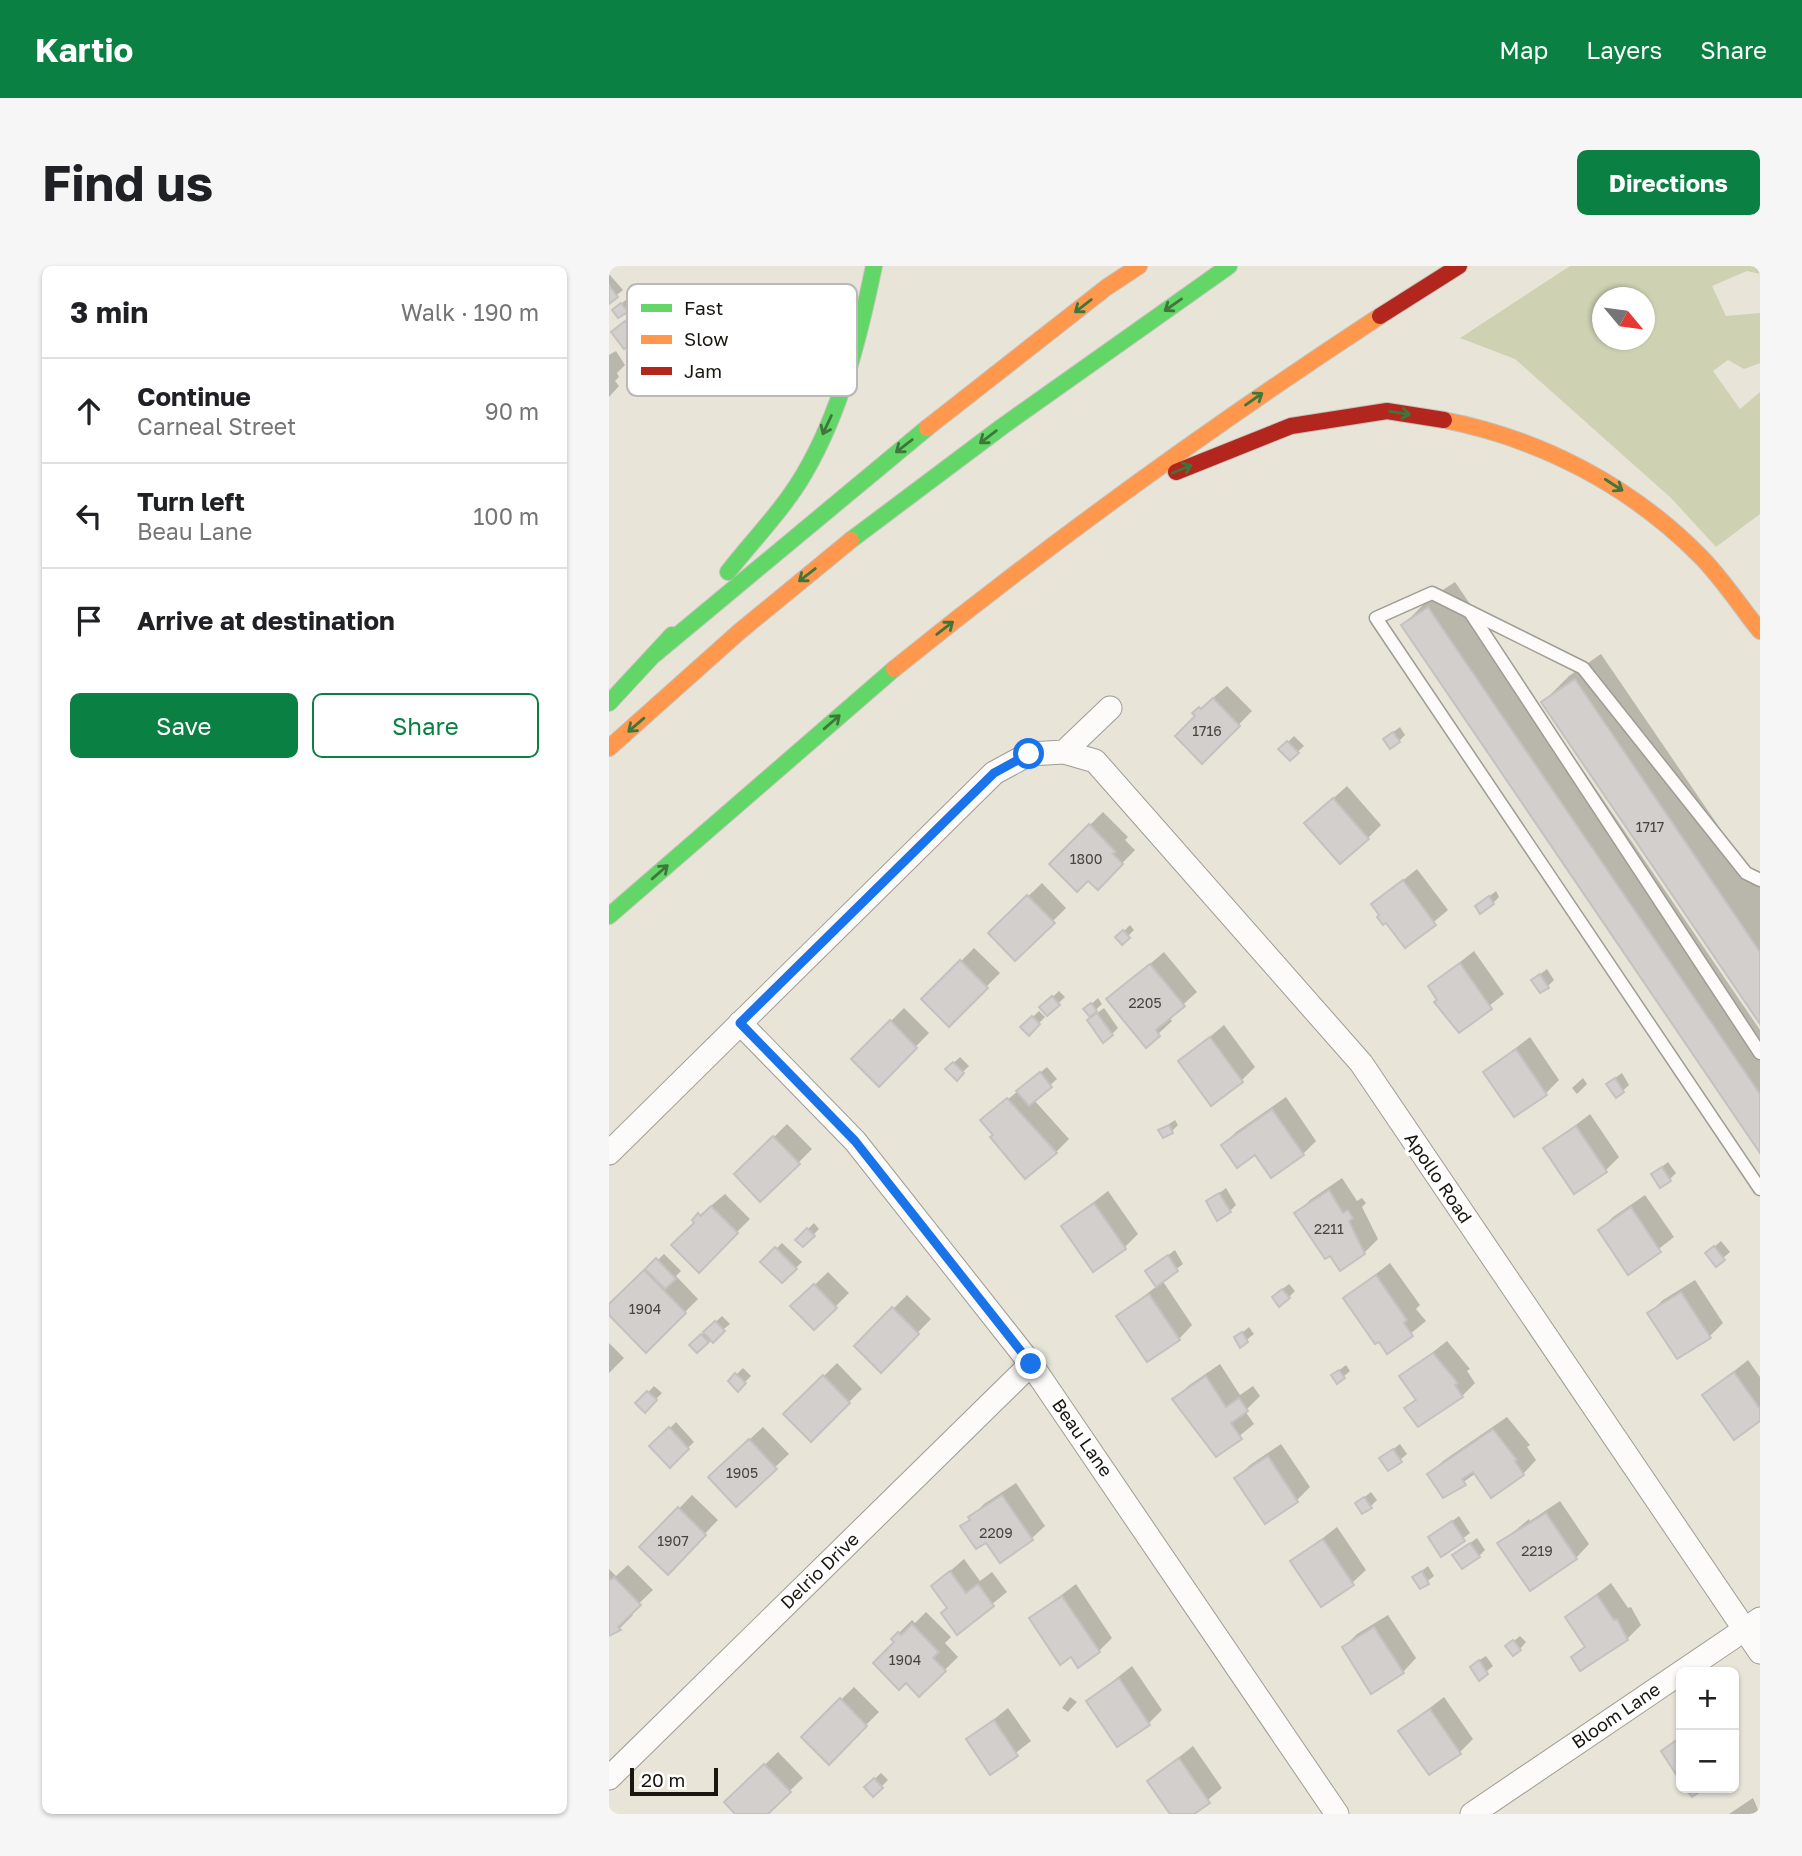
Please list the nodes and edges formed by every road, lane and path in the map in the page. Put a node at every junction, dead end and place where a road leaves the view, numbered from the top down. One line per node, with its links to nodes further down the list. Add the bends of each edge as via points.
1 (874, 266): 5 (highway, one-way to 5)
2 (1139, 266): 10 (highway, one-way to 10, via 875,469)
3 (1229, 266): 13 (highway, one-way to 13, via 863,531)
4 (1459, 266): 7 (highway, one-way to 4, via 1296,369)
5 (857, 342)
6 (840, 396): 10 (highway, one-way to 10, via 803,475)
7 (1118, 494): 9 (highway, one-way to 9, via 1291,426 1387,411 1448,421 1507,436 1606,480 1643,504 1701,557); 18 (highway, one-way to 7, via 892,670)
8 (1470, 612): 15 (lane, via 1583,668); 20 (lane); 22 (lane, via 1432,593 1376,618)
9 (1760, 631)
10 (655, 654): 11 (highway)
11 (609, 703)
12 (1110, 708): 14 (street)
13 (609, 748)
14 (1064, 752): 19 (street, via 1029,754 994,773); 24 (street, Apollo Road, via 1095,761 1361,1063)
15 (1746, 873): 16 (lane); 17 (lane)
16 (1760, 880)
17 (1760, 892)
18 (609, 916)
19 (740, 1023): 21 (street); 23 (street, Beau Lane, via 855,1141)
20 (1760, 1053)
21 (609, 1153)
22 (1760, 1189)
23 (1031, 1364): 26 (street, Delrio Drive); 27 (street, Beau Lane)
24 (1752, 1624): 25 (street, Apollo Road); 28 (street, Bloom Lane)
25 (1760, 1652)
26 (609, 1778)
27 (1337, 1814)
28 (1472, 1814)

